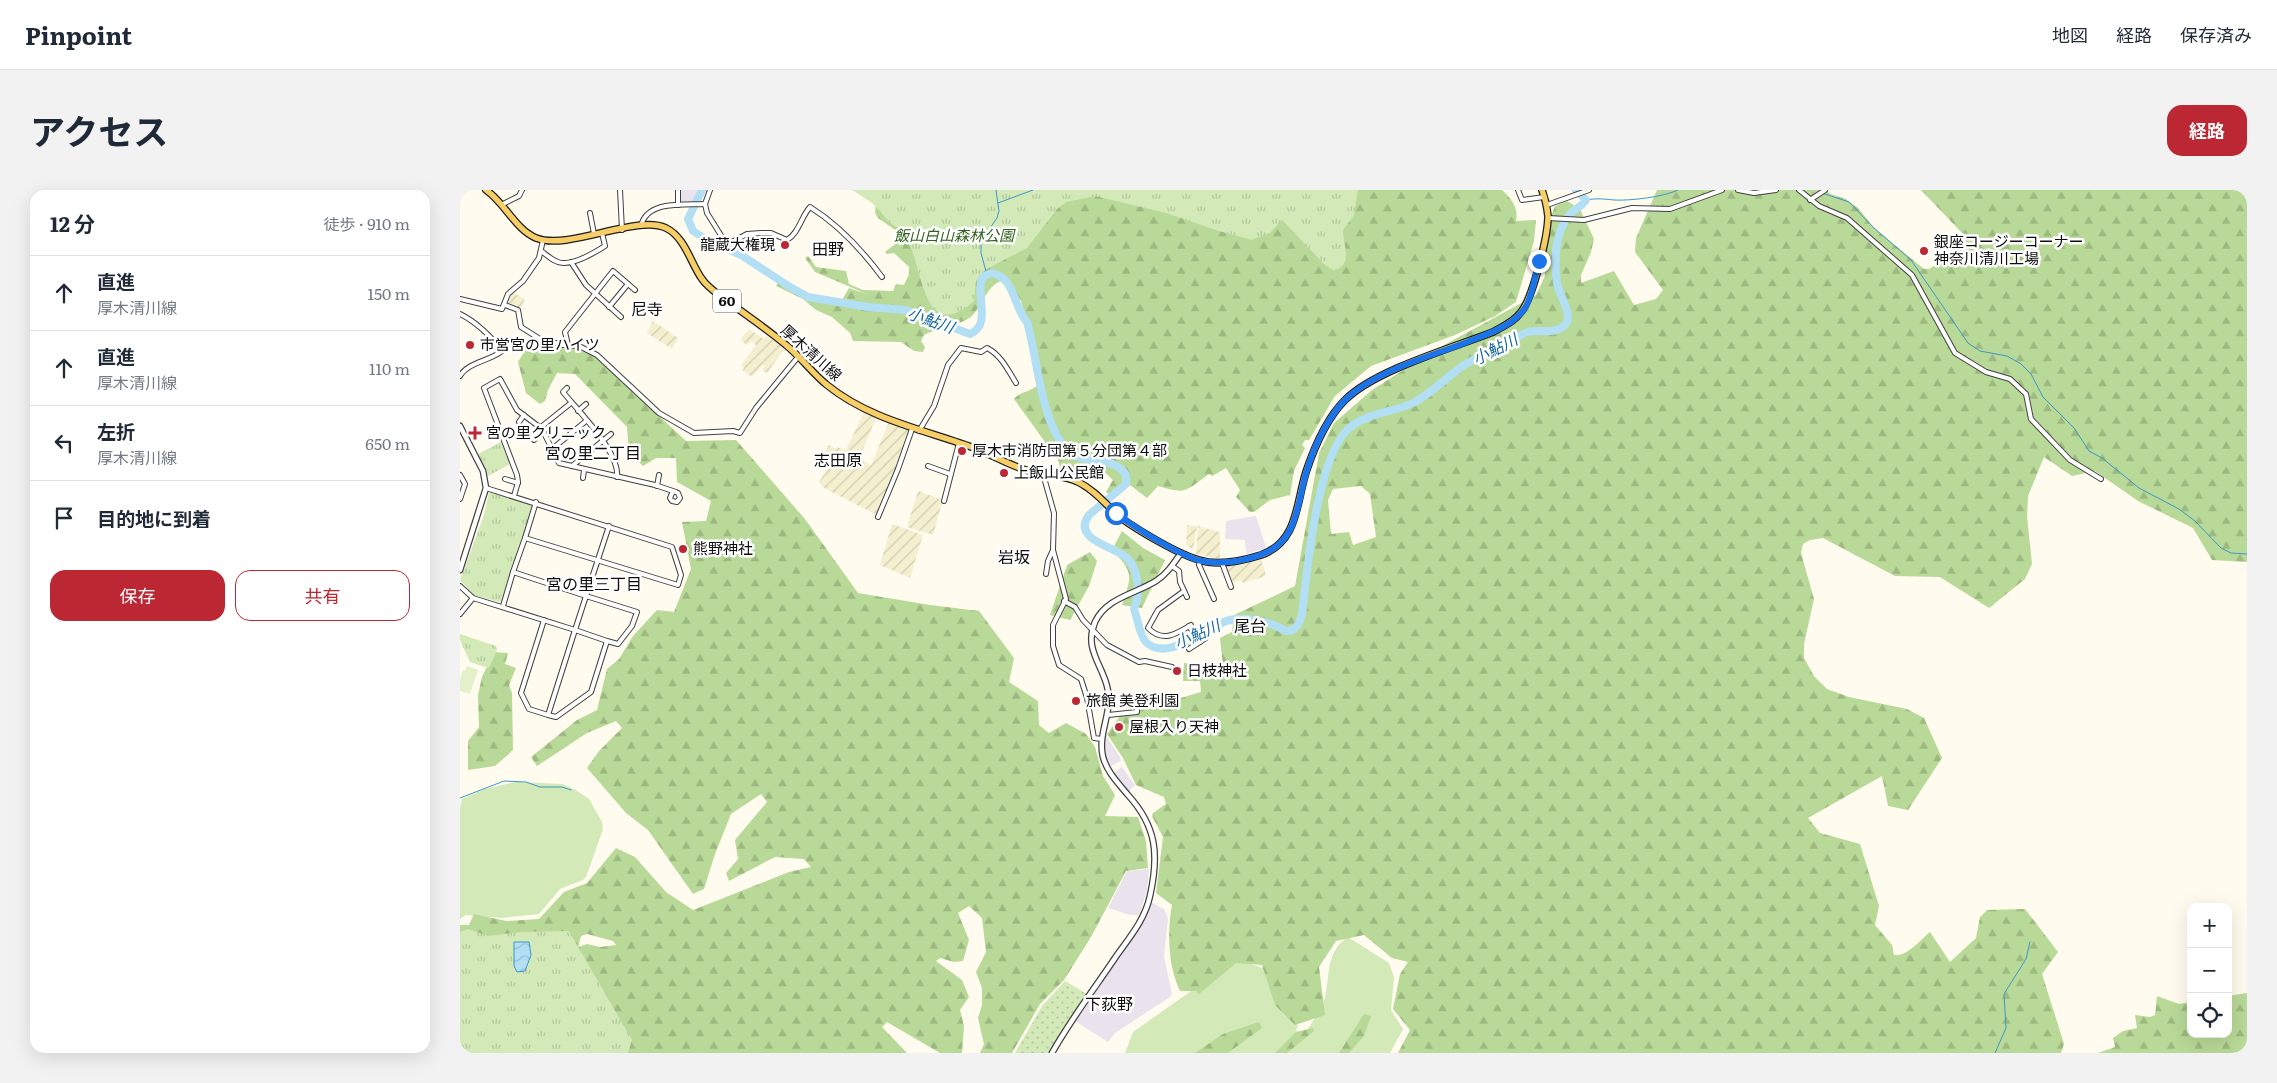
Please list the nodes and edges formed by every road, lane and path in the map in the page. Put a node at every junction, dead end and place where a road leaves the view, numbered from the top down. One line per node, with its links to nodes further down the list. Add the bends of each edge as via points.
1 (486, 190): 16 (main road)
2 (522, 190): 16 (street, via 519,196)
3 (620, 190): 23 (street)
4 (678, 190): 18 (street)
5 (710, 190): 17 (street)
6 (1518, 190): 14 (street, via 1522,200)
7 (1542, 190): 14 (main road, 60)
8 (1589, 190): 19 (street)
9 (1722, 190): 21 (street, via 1670,209 1632,208 1580,220)
10 (1738, 190): 11 (street, via 1754,193)
11 (1776, 190)
12 (1799, 190): 15 (street)
13 (1825, 190): 15 (street)
14 (1544, 197): 19 (main road, 60)
15 (1810, 200): 71 (street, via 1847,218 1912,275 1955,353 1986,372 2010,379 2026,394 2031,419 2070,460)
16 (503, 204): 26 (main road, via 530,234)
17 (704, 204): 18 (street); 29 (street, via 719,235 732,242 747,234 762,233 787,240 810,207 828,218 867,256)
18 (679, 205): 22 (street, via 651,210 643,218)
19 (1547, 205): 21 (main road, 60)
20 (590, 213): 25 (street)
21 (1548, 218): 90 (main road, 60, via 1530,295 1526,307 1517,317 1493,332 1374,379 1354,392 1335,412 1316,448 1293,526 1285,539 1262,555)
22 (641, 226): 23 (main road, 厚木清川線 / 60); 39 (main road, 厚木清川線 / 60, via 659,226 672,232 708,286)
23 (622, 230): 24 (main road, 厚木清川線 / 60)
24 (602, 233): 25 (main road, 厚木清川線 / 60); 28 (street, via 605,246)
25 (594, 234): 26 (main road, 厚木清川線 / 60)
26 (544, 240): 27 (street)
27 (542, 251): 28 (street, via 553,260); 34 (street, via 523,281 508,294)
28 (571, 262): 32 (street)
29 (882, 277)
30 (628, 284): 31 (street); 32 (street, via 613,271); 35 (street)
31 (635, 290)
32 (594, 294): 35 (street); 38 (street, via 565,332)
33 (460, 299): 34 (street, via 500,310)
34 (505, 305): 38 (street, via 518,310 521,327 533,335)
35 (609, 307): 37 (street)
36 (462, 316): 40 (street, via 473,320 503,352 463,370)
37 (621, 317)
38 (568, 345): 39 (street, via 579,346 597,355 659,413 694,433 740,433)
39 (798, 357): 53 (main road, 厚木清川線 / 60, via 838,393)
40 (460, 376)
41 (1016, 383): 54 (street, via 992,350 987,348 981,352 961,348 948,365 934,406)
42 (567, 388): 45 (street, via 562,392)
43 (511, 399): 44 (street); 48 (street); 74 (street, via 500,379 484,388 517,472)
44 (506, 401)
45 (571, 402): 47 (street); 52 (street)
46 (586, 404): 47 (street)
47 (578, 411): 49 (street)
48 (524, 415): 50 (street); 52 (street)
49 (586, 421): 57 (street); 59 (street)
50 (519, 422)
51 (460, 426): 77 (street, via 483,471)
52 (541, 428): 56 (street); 59 (street)
53 (912, 428): 54 (main road, 厚木清川線 / 60); 83 (street)
54 (919, 431): 58 (main road, 厚木清川線 / 60)
55 (611, 434): 57 (street)
56 (534, 440)
57 (602, 441): 60 (street); 68 (street, via 618,469)
58 (959, 443): 63 (street); 64 (main road, 厚木清川線 / 60)
59 (552, 449): 60 (street, via 559,463)
60 (572, 466): 62 (street)
61 (928, 466): 63 (street)
62 (584, 470): 66 (street); 69 (street)
63 (950, 474): 82 (street)
64 (1043, 474): 86 (street, via 1055,519); 87 (main road, 厚木清川線 / 60, via 1075,480 1132,525)
65 (460, 475): 80 (street, via 465,484)
66 (607, 475): 68 (street); 73 (street)
67 (659, 475): 75 (street)
68 (617, 477): 72 (street)
69 (583, 478)
70 (505, 479): 74 (street)
71 (2101, 479)
72 (631, 480): 75 (street); 76 (street)
73 (605, 482)
74 (518, 483): 79 (street)
75 (657, 486): 78 (street)
76 (629, 487)
77 (486, 488): 79 (street); 93 (street)
78 (673, 491)
79 (514, 496): 81 (street)
80 (460, 499)
81 (536, 502): 84 (street); 85 (street)
82 (944, 502)
83 (878, 517)
84 (609, 526): 88 (street); 88 (street, via 672,547 681,575 678,585)
85 (525, 538): 88 (street); 95 (street)
86 (1053, 550): 96 (street); 104 (street)
87 (1181, 552): 89 (main road, 厚木清川線 / 60); 92 (street)
88 (597, 561): 100 (street)
89 (1202, 561): 90 (main road, 60); 103 (street, via 1200,565)
90 (1222, 563): 98 (street)
91 (1180, 565): 94 (street)
92 (1172, 566): 94 (street); 109 (street, via 1160,578 1102,612)
93 (460, 570)
94 (1179, 571): 99 (street)
95 (514, 572): 100 (street); 105 (street)
96 (1046, 574)
97 (460, 586): 102 (street)
98 (1231, 587)
99 (1184, 591): 101 (street); 112 (street, via 1158,610 1148,628 1161,637 1167,637 1190,626)
100 (586, 596): 108 (street); 111 (street, via 637,612 632,626 618,644)
101 (1188, 597)
102 (473, 598): 105 (street); 106 (street)
103 (1214, 599)
104 (1064, 601): 109 (street, via 1075,607); 118 (street, via 1053,624 1055,659 1064,670 1082,679 1094,738)
105 (503, 606): 107 (street)
106 (460, 614)
107 (544, 620): 108 (street); 116 (street, via 521,692 529,709)
108 (575, 630): 111 (street); 116 (street)
109 (1092, 630): 114 (street, via 1107,645 1139,662); 117 (street, via 1092,652 1108,690)
110 (1206, 638): 112 (street)
111 (607, 641): 116 (street, via 590,692 556,717)
112 (1199, 642): 113 (street)
113 (1189, 649)
114 (1172, 667)
115 (1137, 695): 117 (street, via 1137,712)
116 (548, 715)
117 (1108, 716): 118 (street)
118 (1102, 739): 119 (street, via 1107,767 1144,814 1152,832 1151,892 1139,924)
119 (1052, 1053)

